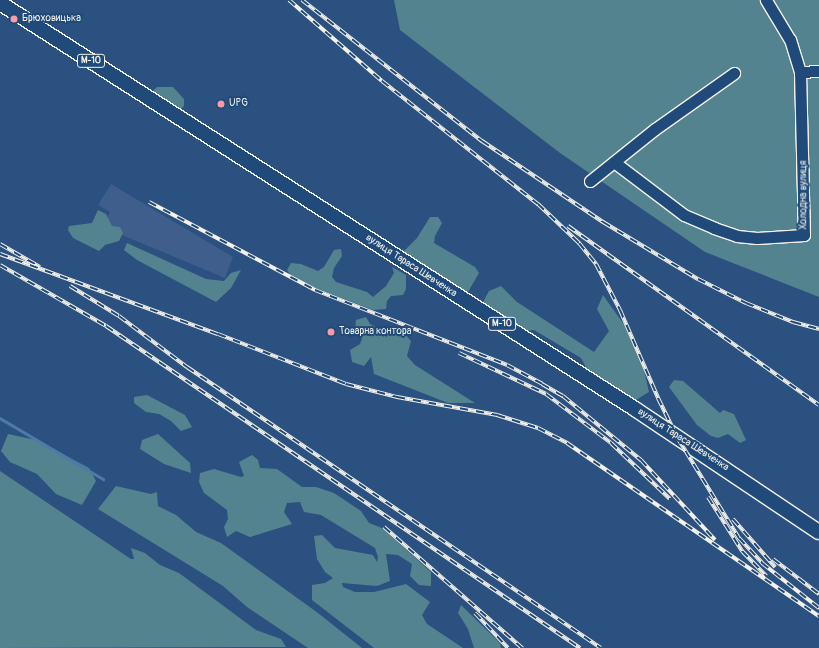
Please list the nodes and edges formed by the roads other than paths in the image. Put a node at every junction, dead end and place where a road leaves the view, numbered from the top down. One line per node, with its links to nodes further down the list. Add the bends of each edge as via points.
1 (766, 0): 4 (street, Холодна вулиця, via 790,40)
2 (0, 3): 8 (main road, вулиця Тараса Шевченка / М-10, via 647,417)
3 (819, 71): 4 (street)
4 (800, 72): 6 (street, Холодна вулиця, via 804,235 757,238 737,236 714,228 684,215)
5 (734, 73): 6 (street)
6 (614, 162): 7 (street)
7 (590, 181)
8 (819, 532)

